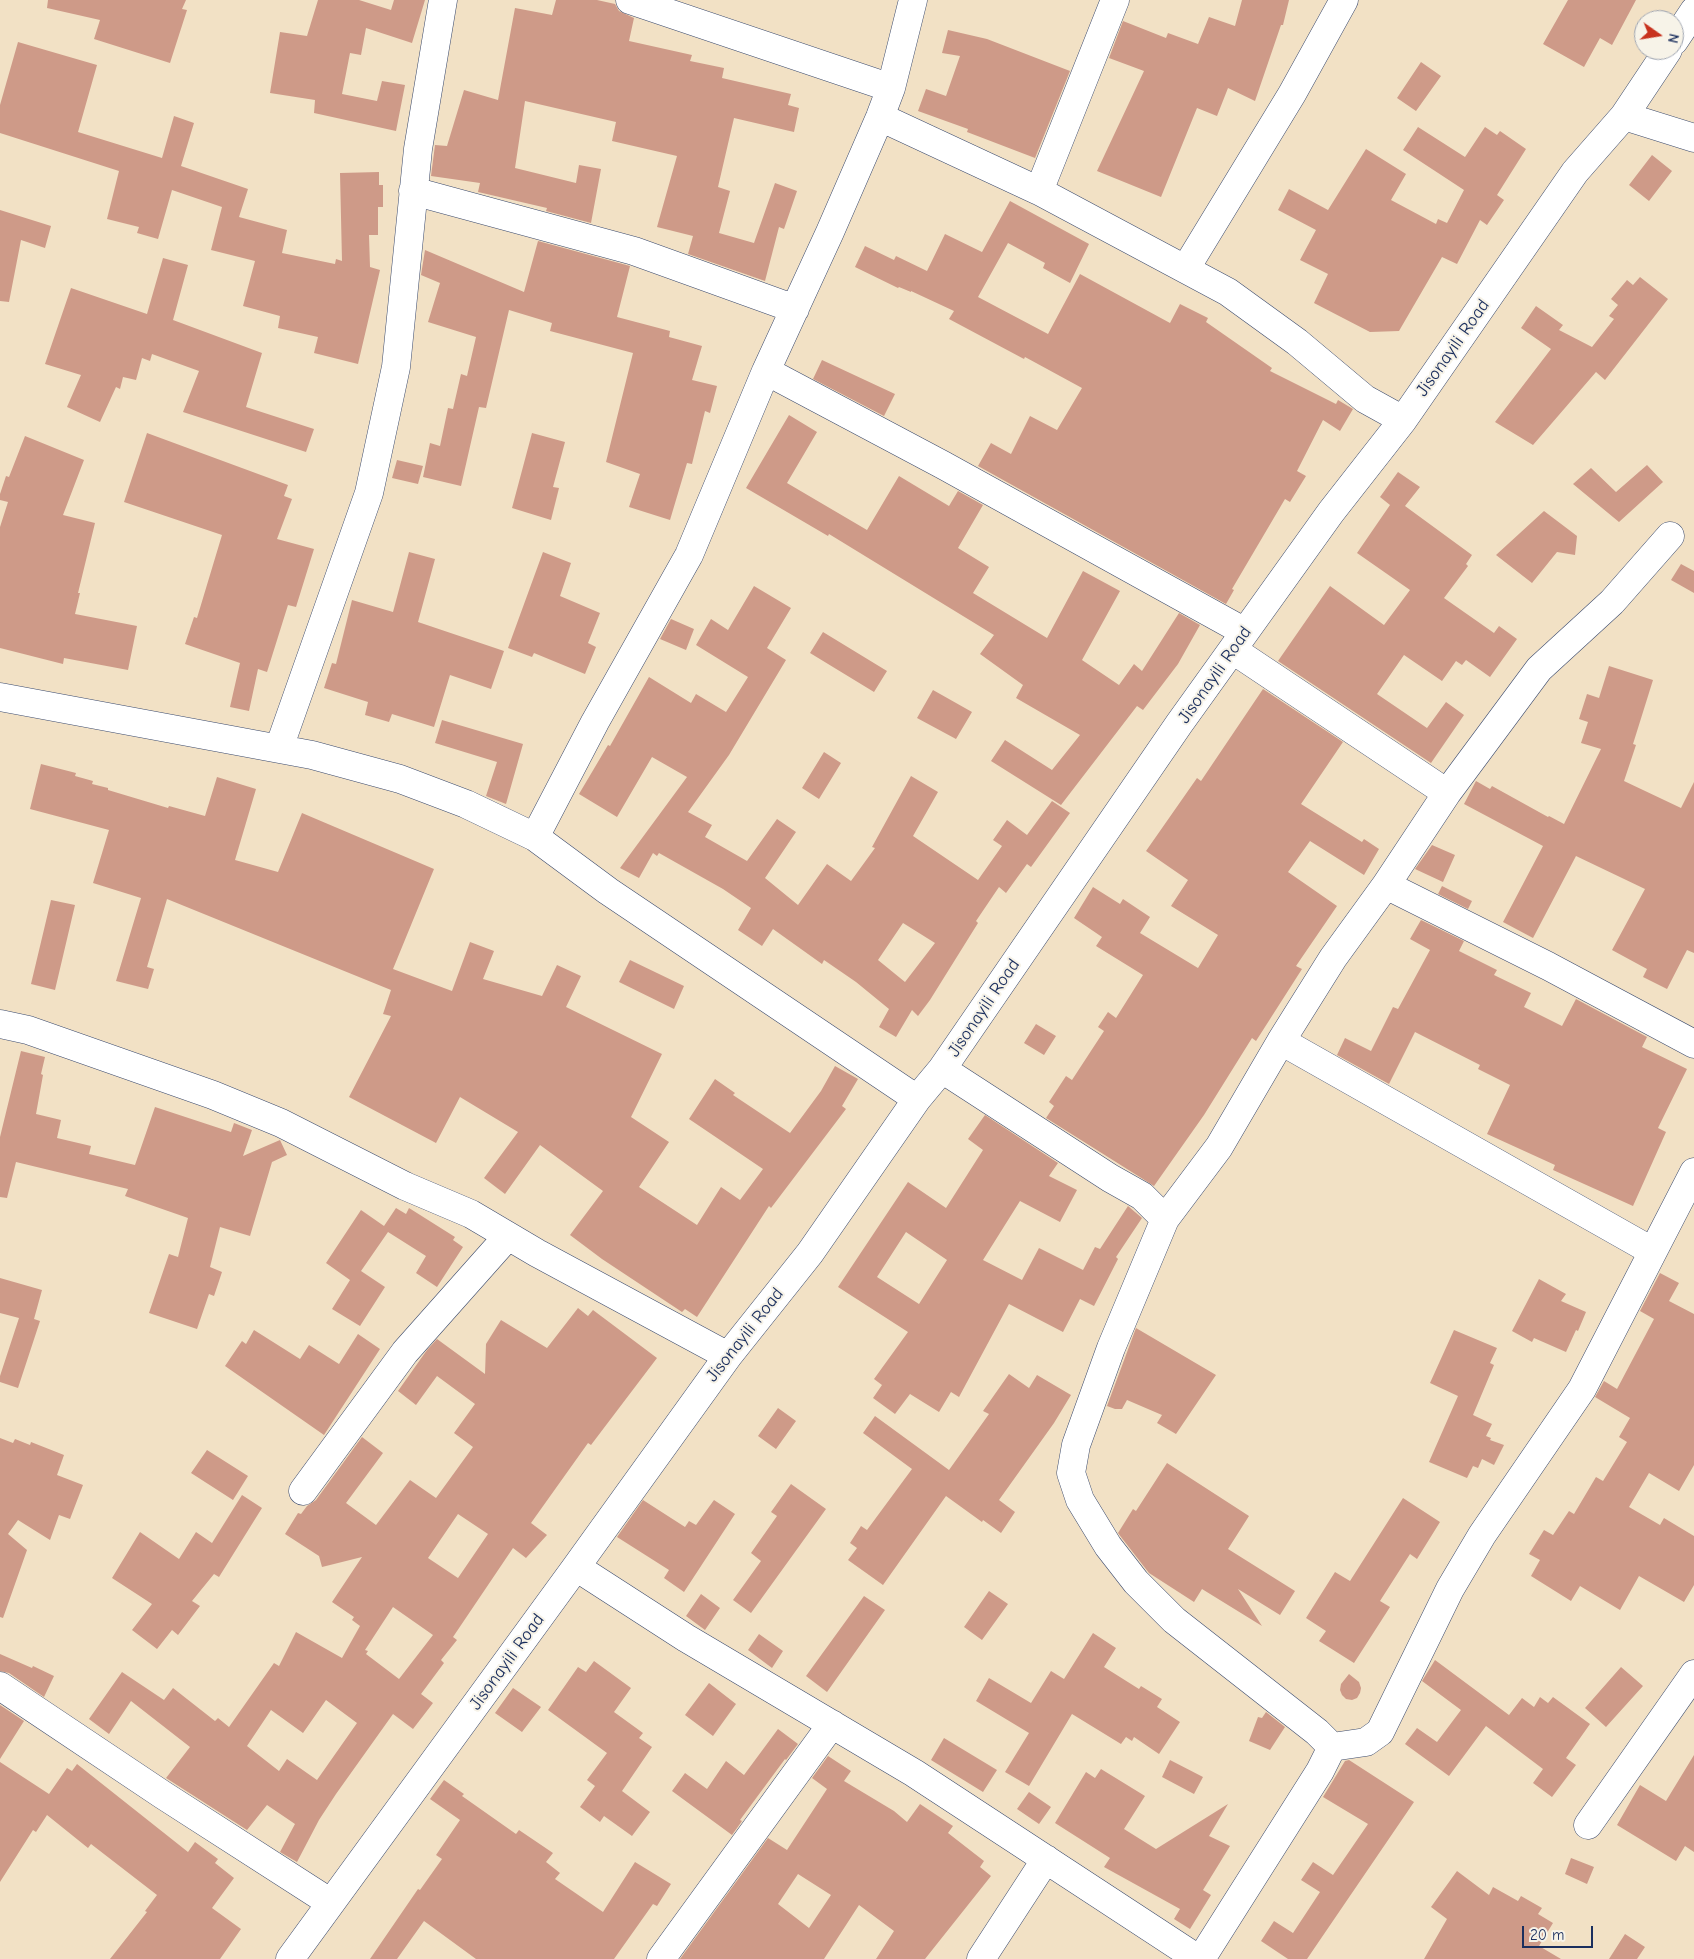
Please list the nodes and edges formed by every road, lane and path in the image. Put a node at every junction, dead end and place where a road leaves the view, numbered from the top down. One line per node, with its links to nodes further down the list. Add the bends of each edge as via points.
1 (443, 0): 13 (street)
2 (630, 0): 9 (street)
3 (913, 0): 9 (street)
4 (1115, 0): 14 (street)
5 (1344, 0): 15 (street, via 1292,94)
6 (1694, 10): 7 (street)
7 (1684, 26)
8 (1661, 60): 10 (street, Jisonayili Road)
9 (891, 88): 11 (street)
10 (1624, 116): 12 (street); 18 (street, Jisonayili Road, via 1575,172)
11 (880, 117): 14 (street); 16 (street)
12 (1694, 138)
13 (413, 191): 16 (street, via 634,251); 22 (street, via 396,367 369,493)
14 (1039, 191): 15 (street)
15 (1186, 268): 18 (street, via 1228,292 1297,342 1365,398)
16 (795, 310): 17 (street)
17 (766, 371): 20 (street, via 943,464); 24 (street, via 689,555)
18 (1403, 420): 20 (street, Jisonayili Road, via 1331,512)
19 (1670, 536): 23 (street, via 1612,602 1539,669)
20 (1239, 641): 23 (street); 29 (street, Jisonayili Road)
21 (0, 697): 22 (street)
22 (278, 748): 24 (street, via 400,779 466,804)
23 (1446, 793): 25 (street)
24 (535, 837): 30 (street, via 608,891)
25 (1386, 885): 27 (street, via 1333,958); 28 (street)
26 (0, 1024): 34 (street, via 28,1030 213,1095 281,1123 406,1186 470,1214)
27 (1281, 1040): 33 (street, via 1219,1147); 35 (street)
28 (1694, 1044)
29 (942, 1070): 30 (street, Jisonayili Road); 33 (street, via 1142,1196)
30 (917, 1099): 36 (street, Jisonayili Road, via 810,1253)
31 (1694, 1172): 32 (street)
32 (1684, 1217): 35 (street)
33 (1165, 1219): 42 (street, via 1108,1357 1076,1445 1071,1473 1080,1500 1108,1546 1136,1582 1174,1620)
34 (508, 1236): 36 (street); 37 (street, via 405,1352)
35 (1652, 1251): 42 (street, via 1582,1389 1482,1535 1450,1589 1380,1732 1366,1742)
36 (728, 1356): 38 (street, Jisonayili Road)
37 (303, 1491)
38 (576, 1567): 41 (street, via 686,1638); 45 (street, Jisonayili Road)
39 (1694, 1674): 43 (street)
40 (0, 1686): 45 (street)
41 (832, 1724): 44 (street); 47 (street)
42 (1332, 1747): 49 (street, via 1315,1779)
43 (1588, 1825)
44 (1046, 1859): 48 (street); 49 (street)
45 (331, 1903): 46 (street, Jisonayili Road)
46 (290, 1959)
47 (661, 1959)
48 (981, 1959)
49 (1199, 1959)

